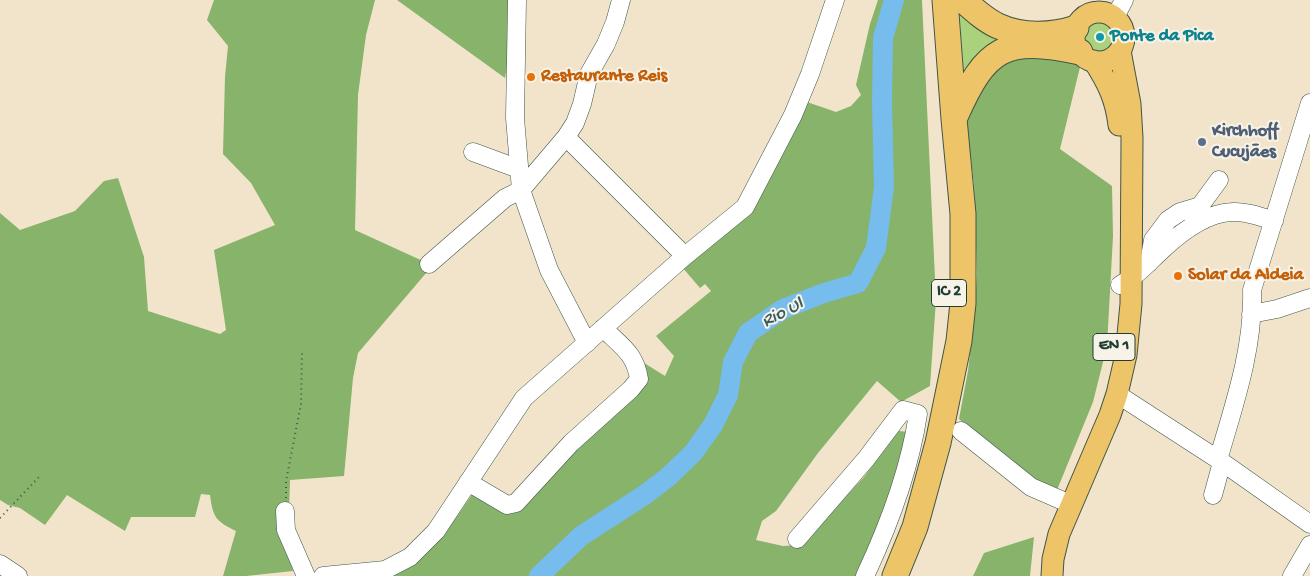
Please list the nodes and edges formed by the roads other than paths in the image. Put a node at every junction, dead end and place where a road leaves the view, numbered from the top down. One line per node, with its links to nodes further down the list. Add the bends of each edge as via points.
1 (517, 0): 14 (street, via 515,118)
2 (621, 0): 12 (street, via 606,44 589,74 575,123)
3 (835, 0): 18 (street, via 793,116 745,207)
4 (936, 0): 41 (highway, IC 2, via 949,216 946,362 941,398 920,483)
5 (946, 0): 11 (highway, IC 2)
6 (964, 0): 8 (highway, via 998,27 1039,34)
7 (1112, 8): 8 (main road, EN 1, via 1097,12); 9 (main road, EN 1, via 1124,33)
8 (1084, 32): 9 (main road, via 1108,60); 11 (highway, via 1049,46 1008,48 996,54 968,87); 21 (main road, EN 1, via 1117,106)
9 (1120, 51): 21 (main road, EN 1, via 1130,104 1132,138)
10 (1310, 103): 17 (street)
11 (954, 119): 42 (highway, IC 2, via 963,214 963,303 959,341 928,482 915,527)
12 (566, 137): 16 (street); 18 (street)
13 (472, 152): 14 (street)
14 (519, 169): 16 (street)
15 (1219, 180): 20 (street, via 1200,206 1180,212 1168,220 1153,240)
16 (521, 190): 19 (street, via 505,198); 25 (street, via 548,270)
17 (1274, 221): 20 (street, via 1234,212 1216,215 1188,229); 23 (street, via 1252,290)
18 (684, 256): 24 (street)
19 (430, 264)
20 (1149, 264): 21 (street)
21 (1125, 282): 26 (main road, EN 1, via 1129,332); 31 (main road, EN 1, via 1107,388)
22 (1310, 298): 23 (street)
23 (1251, 314): 28 (street, via 1249,345)
24 (603, 328): 25 (street); 29 (street, via 637,365 639,379 631,389 571,443 516,503 507,505)
25 (588, 343): 29 (street, via 524,398)
26 (1117, 394): 28 (street); 44 (main road, EN 1, via 1059,534)
27 (961, 431): 31 (street, via 1031,487)
28 (1220, 461): 30 (street); 33 (street)
29 (468, 482): 39 (street, via 436,531 410,557 385,570)
30 (1213, 496)
31 (1061, 500): 43 (main road, EN 1, via 1047,532)
32 (285, 511): 38 (street, via 286,530)
33 (1310, 524)
34 (797, 539): 40 (street, via 866,459 903,410 918,414 914,440 896,497)
35 (1310, 545): 45 (street)
36 (0, 564): 37 (street)
37 (18, 576)
38 (306, 576)
39 (323, 576)
40 (865, 576)
41 (884, 576)
42 (895, 576)
43 (1040, 576)
44 (1052, 576)
45 (1292, 576)

